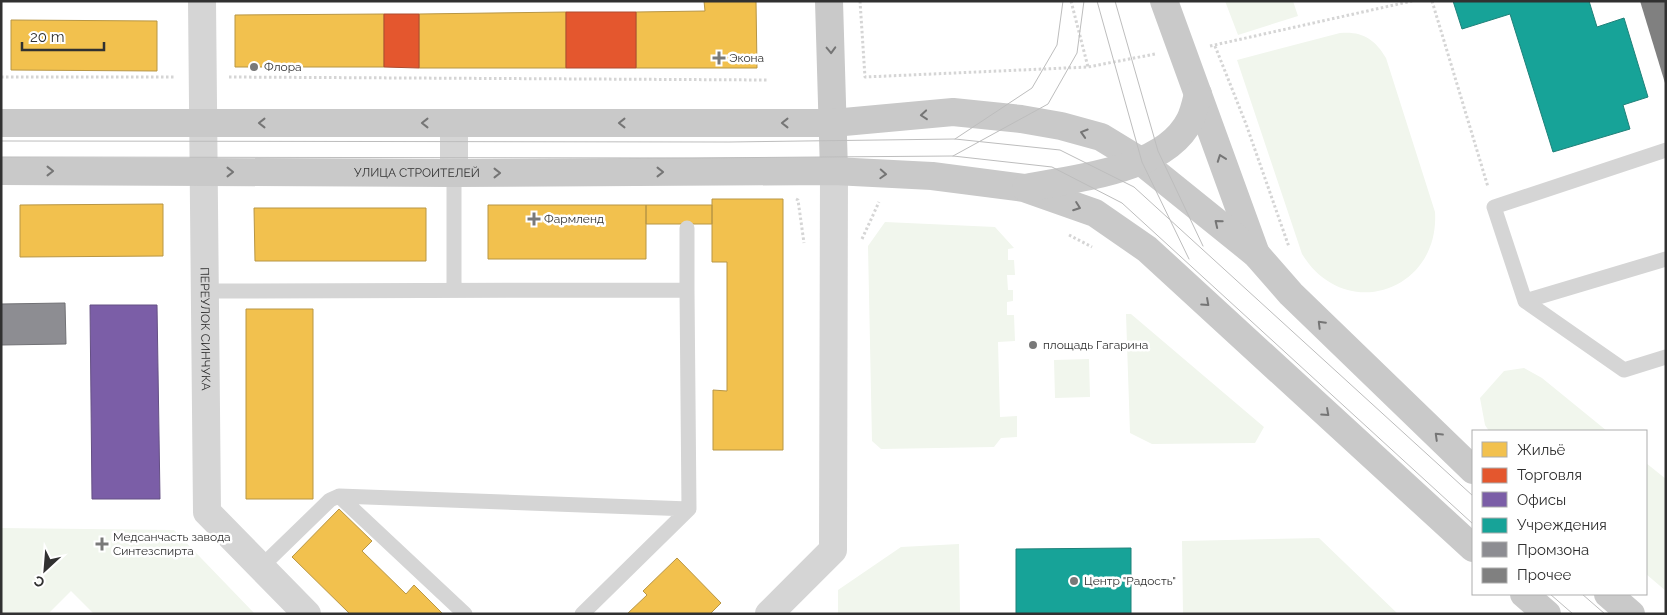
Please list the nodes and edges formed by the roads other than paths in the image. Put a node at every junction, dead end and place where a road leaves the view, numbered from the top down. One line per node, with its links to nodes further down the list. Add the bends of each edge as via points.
1 (202, 1): 6 (street, ПЕРЕУЛОК СИНЧУКА)
2 (829, 1): 8 (main road, one-way to 8)
3 (1164, 1): 4 (main road)
4 (1198, 94): 10 (main road, via 1190,120 1176,140); 17 (main road, one-way to 4)
5 (1, 123): 6 (main road)
6 (203, 123): 7 (main road, one-way to 6); 13 (street, ПЕРЕУЛОК СИНЧУКА)
7 (454, 123): 8 (main road, one-way to 7); 14 (street)
8 (833, 123): 10 (main road, one-way to 8, via 1101,138 1021,118 953,112); 12 (main road)
9 (1666, 150): 22 (lane, via 1494,207)
10 (1142, 162): 15 (main road); 17 (main road, one-way to 10)
11 (1, 171): 13 (main road, УЛИЦА СТРОИТЕЛЕЙ, one-way to 13)
12 (834, 171): 14 (main road, УЛИЦА СТРОИТЕЛЕЙ, one-way to 12); 15 (main road, УЛИЦА СТРОИТЕЛЕЙ, one-way to 15, via 932,176); 31 (street, via 833,550)
13 (204, 172): 14 (main road, УЛИЦА СТРОИТЕЛЕЙ, one-way to 14); 21 (street, ПЕРЕУЛОК СИНЧУКА)
14 (454, 174): 19 (lane)
15 (1024, 188): 27 (main road, one-way to 27, via 1095,213 1147,249)
16 (687, 228): 20 (lane)
17 (1256, 254): 24 (main road, one-way to 17, via 1291,294)
18 (1666, 259): 22 (lane)
19 (454, 290): 20 (lane); 21 (lane)
20 (688, 290): 26 (lane)
21 (205, 291): 28 (street, ПЕРЕУЛОК СИНЧУКА, via 207,512)
22 (1525, 301): 23 (lane, via 1624,370)
23 (1666, 357)
24 (1472, 469)
25 (339, 496): 26 (lane); 28 (lane, via 330,500); 33 (lane)
26 (689, 509): 34 (lane)
27 (1472, 547)
28 (261, 567): 32 (street, ПЕРЕУЛОК СИНЧУКА)
29 (1525, 595): 35 (main road)
30 (1609, 595): 36 (main road)
31 (771, 613)
32 (307, 614)
33 (465, 614)
34 (582, 614)
35 (1547, 614)
36 (1631, 614)

